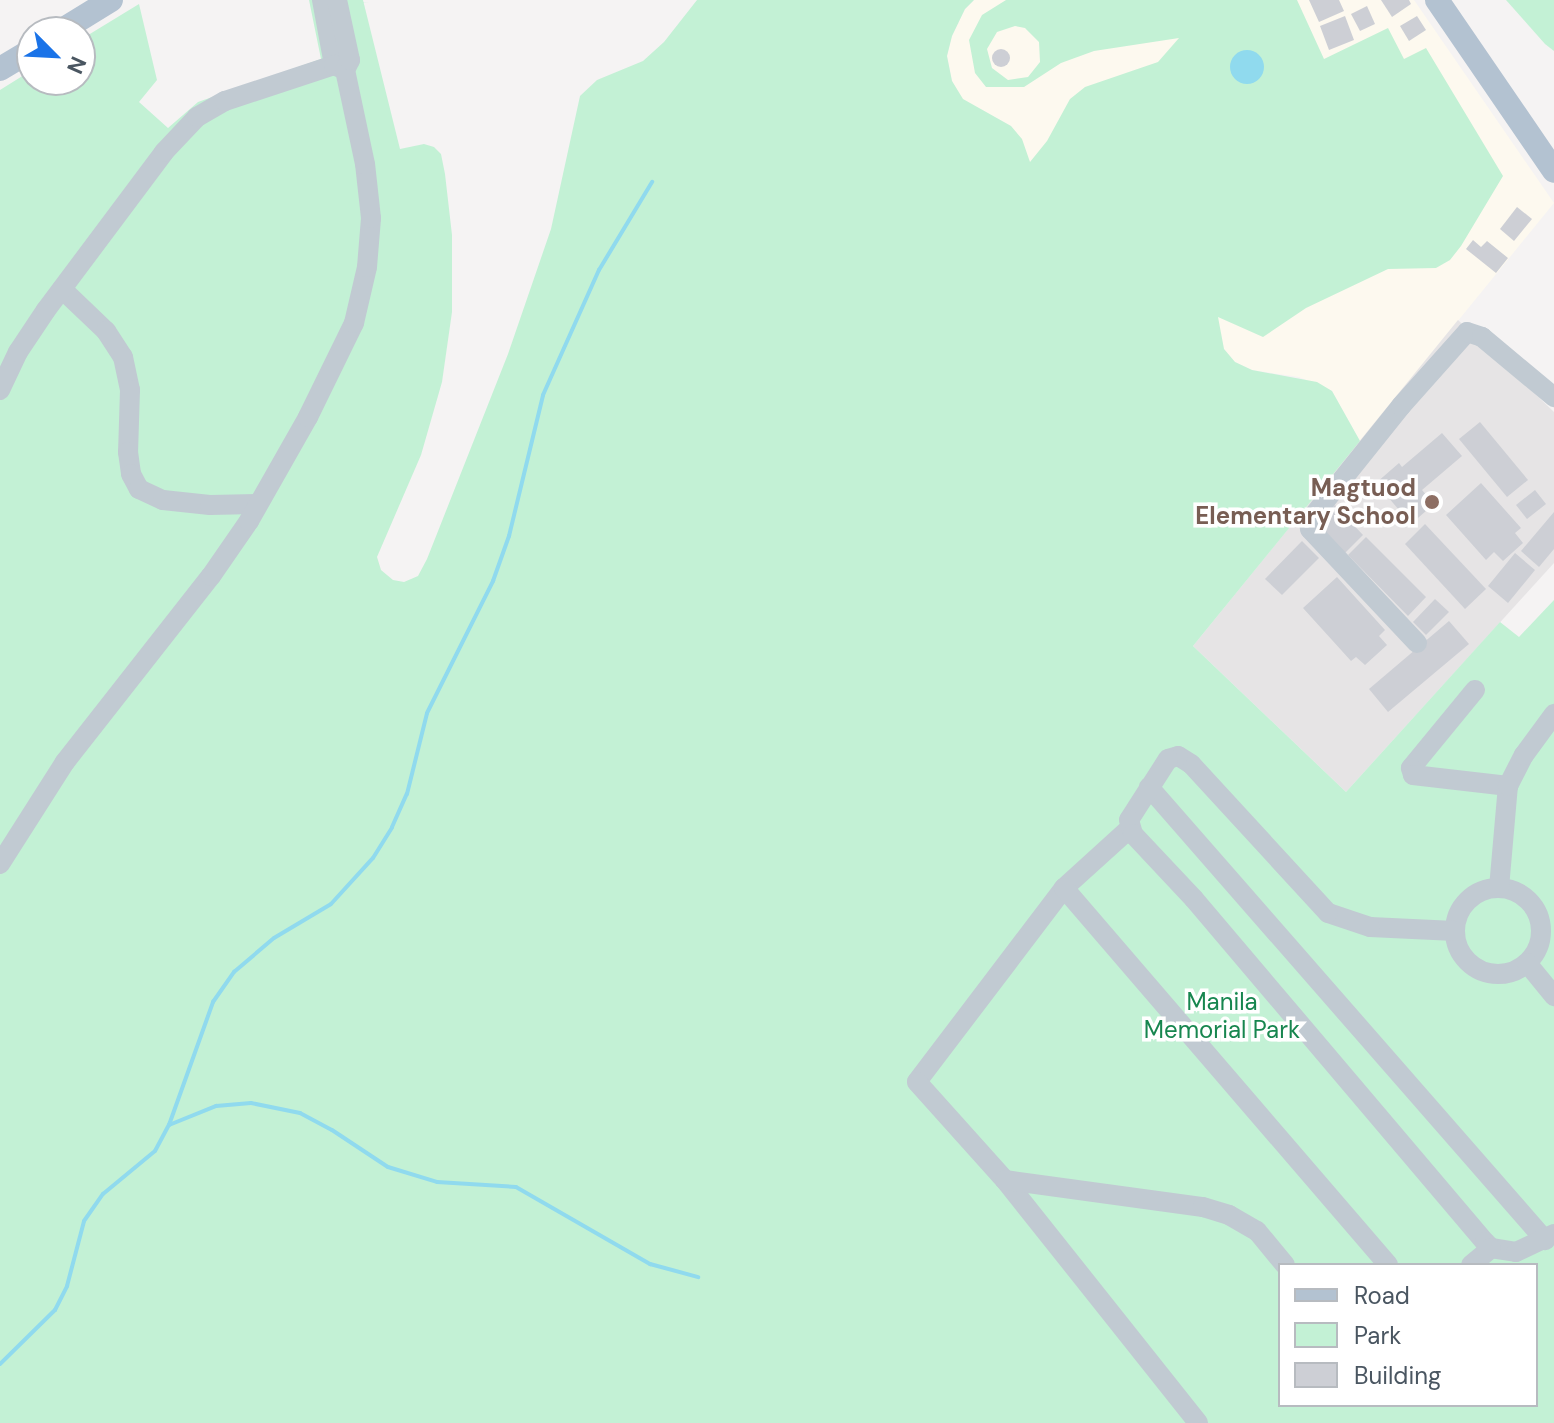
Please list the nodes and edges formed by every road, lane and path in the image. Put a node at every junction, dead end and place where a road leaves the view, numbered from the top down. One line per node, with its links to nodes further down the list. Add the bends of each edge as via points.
1 (111, 0): 5 (main road)
2 (322, 0): 6 (lane)
3 (337, 0): 6 (lane, via 350,60)
4 (1437, 0): 7 (main road)
5 (85, 16)
6 (339, 67): 8 (lane, via 225,101 197,117 164,152); 11 (lane, via 366,178 371,218 367,267 354,323)
7 (1554, 171)
8 (62, 289): 9 (lane, via 18,352); 11 (lane, via 106,331 123,357 130,390 128,452 139,489 163,500)
9 (0, 390)
10 (1554, 397): 12 (lane, via 1482,337 1467,332 1309,521 1310,529)
11 (258, 504): 18 (lane, via 211,576 65,762)
12 (1417, 643)
13 (1475, 690): 15 (lane, via 1411,768 1413,775)
14 (1554, 714): 15 (lane)
15 (1508, 786): 20 (lane)
16 (1149, 787): 17 (lane, via 1134,808); 22 (lane, via 1168,759 1178,756 1328,913 1370,927); 26 (lane)
17 (1129, 829): 19 (lane); 27 (lane)
18 (0, 864)
19 (1064, 888): 25 (lane, via 917,1082); 29 (lane)
20 (1499, 888): 21 (lane, via 1522,894); 22 (lane, via 1468,900)
21 (1546, 910): 23 (lane, via 1541,939)
22 (1455, 931): 23 (lane, via 1463,956 1477,968 1503,974)
23 (1527, 963): 24 (lane)
24 (1554, 996)
25 (1005, 1180): 28 (lane, via 1203,1207 1257,1231); 31 (lane)
26 (1549, 1237): 27 (lane, via 1516,1252)
27 (1491, 1248): 30 (lane)
28 (1283, 1263)
29 (1386, 1263)
30 (1473, 1263)
31 (1198, 1423)

